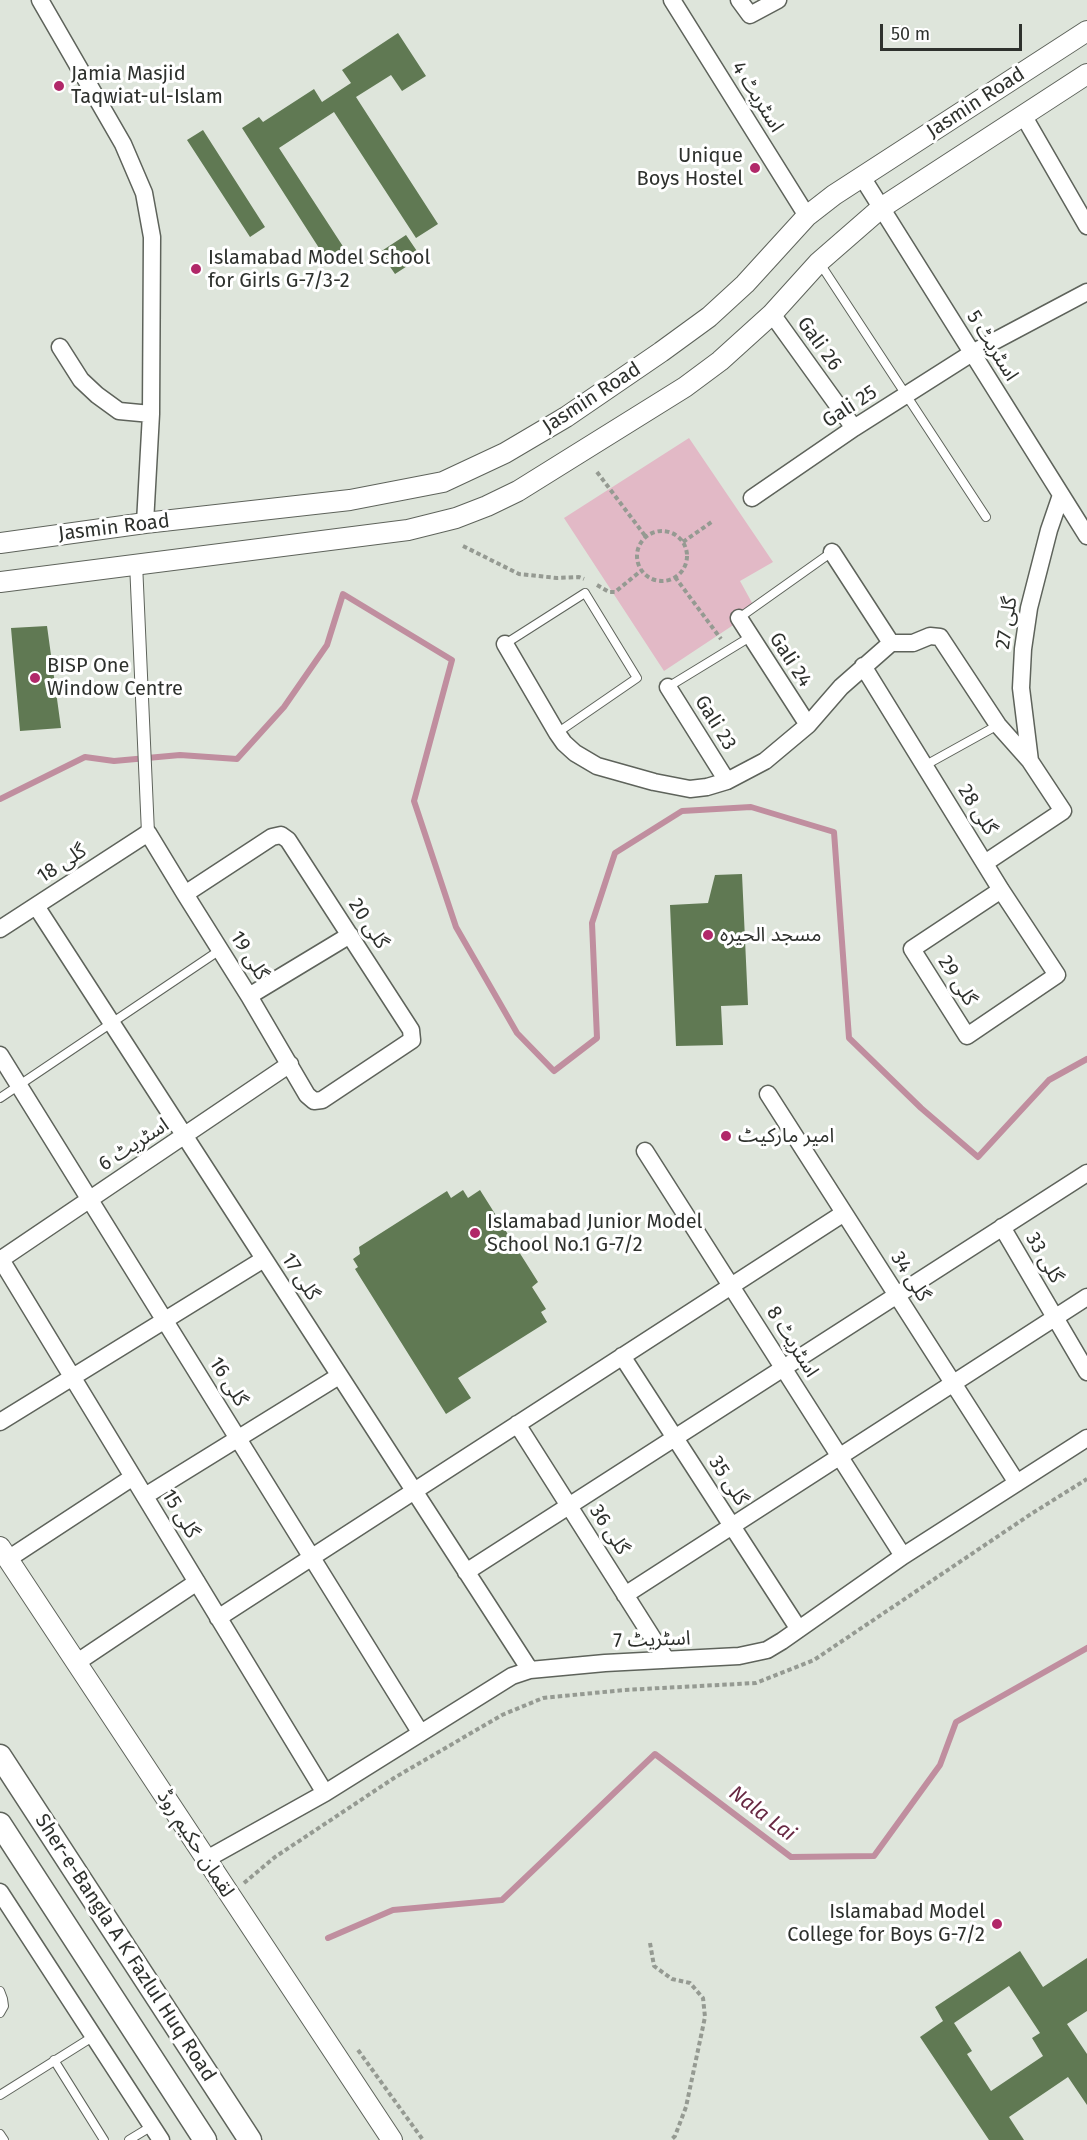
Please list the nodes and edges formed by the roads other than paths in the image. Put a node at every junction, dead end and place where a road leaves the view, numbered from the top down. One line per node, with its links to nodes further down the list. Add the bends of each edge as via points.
1 (40, 0): 18 (street, via 123,144 144,193 152,237)
2 (672, 0): 10 (street, اسٹریٹ 4)
3 (739, 0): 4 (street, via 750,15)
4 (778, 0)
5 (1087, 31): 8 (street, Jasmin Road)
6 (1087, 74): 7 (street, Jasmin Road)
7 (1023, 115): 9 (street, Jasmin Road); 11 (street)
8 (862, 177): 9 (street, اسٹریٹ 5); 10 (street, Jasmin Road)
9 (881, 208): 12 (street, Jasmin Road); 16 (street, اسٹریٹ 5)
10 (807, 216): 23 (street, Jasmin Road, via 709,317 566,417 505,453 443,482 350,500)
11 (1087, 226)
12 (819, 262): 14 (street, Jasmin Road); 17 (lane)
13 (1087, 292): 16 (street, Gali 25)
14 (771, 314): 19 (street, Gali 26); 27 (street, Jasmin Road, via 685,387 527,486 487,506 408,530)
15 (60, 347): 18 (street, via 81,380 97,395 119,411)
16 (972, 353): 17 (street, Gali 25); 20 (street, اسٹریٹ 5)
17 (906, 396): 19 (street, Gali 25); 22 (lane)
18 (151, 414): 23 (street)
19 (854, 428): 21 (street, Gali 25)
20 (1061, 495): 24 (street, اسٹریٹ 5); 38 (street, گلی 27, via 1029,608 1023,649 1021,688)
21 (752, 498)
22 (986, 517)
23 (145, 523): 25 (street, Jasmin Road)
24 (1087, 537)
25 (0, 543)
26 (832, 552): 29 (lane); 31 (street)
27 (136, 563): 28 (street, Jasmin Road); 41 (street)
28 (0, 582)
29 (739, 618): 30 (street, Gali 24)
30 (750, 637): 34 (lane); 35 (street, Gali 24)
31 (891, 643): 33 (street); 36 (street, گلی 27, via 940,637)
32 (506, 644): 37 (street); 37 (lane, via 585,593 637,678)
33 (863, 666): 35 (street); 39 (street, گلی 28)
34 (668, 687): 40 (street, Gali 23)
35 (808, 725): 40 (street, via 765,761)
36 (998, 725): 38 (street, گلی 27); 39 (lane)
37 (557, 733): 40 (street, via 575,753 597,766 643,779 690,789)
38 (1030, 761): 42 (street, گلی 27, via 1063,812)
39 (924, 766): 42 (street, گلی 28)
40 (727, 781)
41 (148, 833): 44 (street, گلی 19); 45 (street, گلی 18)
42 (985, 863): 43 (street, گلی 28)
43 (1001, 890): 51 (street, گلی 28, via 1057,975); 51 (street, گلی 29, via 912,948)
44 (185, 894): 47 (street, گلی 20, via 272,837 281,835); 48 (street, گلی 19)
45 (36, 906): 46 (street, گلی 18); 50 (street, گلی 17)
46 (0, 929)
47 (350, 935): 49 (street); 57 (street, گلی 20, via 411,1030 412,1040 322,1100)
48 (220, 950): 49 (street, گلی 19); 50 (lane)
49 (249, 996): 53 (street, گلی 19)
50 (112, 1023): 54 (lane); 58 (street, گلی 17)
51 (968, 1036)
52 (0, 1055): 54 (street, گلی 16)
53 (290, 1064): 57 (street, گلی 19); 58 (street, اسٹریٹ 6)
54 (19, 1086): 56 (lane); 61 (street, گلی 16)
55 (768, 1094): 62 (street, گلی 34)
56 (0, 1098)
57 (314, 1101)
58 (185, 1136): 61 (street, اسٹریٹ 6); 65 (street, گلی 17)
59 (645, 1151): 66 (street, اسٹریٹ 8)
60 (1087, 1173): 63 (street)
61 (89, 1198): 64 (street, اسٹریٹ 6); 70 (street, گلی 16)
62 (844, 1213): 66 (street); 67 (street, گلی 34)
63 (1002, 1227): 67 (street); 69 (street, گلی 33)
64 (0, 1259): 75 (street, گلی 15)
65 (264, 1259): 70 (street); 74 (street, گلی 17)
66 (731, 1286): 71 (street); 72 (street, اسٹریٹ 8)
67 (897, 1295): 72 (street); 76 (street, گلی 34)
68 (1087, 1297): 69 (street)
69 (1055, 1317): 73 (street, گلی 33); 76 (street)
70 (165, 1320): 75 (street); 79 (street, گلی 16)
71 (622, 1356): 78 (street); 80 (street, گلی 35)
72 (783, 1368): 80 (street); 82 (street, اسٹریٹ 8)
73 (1087, 1372)
74 (339, 1376): 79 (street); 85 (street, گلی 17)
75 (72, 1377): 77 (street); 83 (street, گلی 15)
76 (953, 1383): 82 (street); 84 (street, گلی 34)
77 (0, 1422)
78 (516, 1424): 85 (street); 87 (street, گلی 36)
79 (238, 1438): 86 (street); 91 (street, گلی 16)
80 (675, 1438): 87 (street); 88 (street, گلی 35)
81 (1087, 1438): 84 (street, اسٹریٹ 7)
82 (839, 1456): 88 (street); 90 (street, اسٹریٹ 8)
83 (133, 1477): 86 (street, گلی 15); 89 (street)
84 (1017, 1483): 90 (street, اسٹریٹ 7)
85 (414, 1491): 91 (street); 92 (street, گلی 17)
86 (145, 1496): 93 (street, گلی 15)
87 (569, 1506): 92 (street); 94 (street, گلی 36)
88 (732, 1526): 94 (street); 96 (street, گلی 35)
89 (4, 1553): 98 (street, لقمان حکیم روڈ)
90 (903, 1556): 96 (street, اسٹریٹ 7)
91 (312, 1557): 95 (street); 100 (street, گلی 16)
92 (466, 1572): 99 (street, گلی 17)
93 (197, 1582): 95 (street, گلی 15); 98 (street)
94 (626, 1594): 97 (street, گلی 36)
95 (218, 1618): 102 (street, گلی 15)
96 (798, 1628): 97 (street, اسٹریٹ 7, via 767,1650 711,1659)
97 (666, 1659): 99 (street, اسٹریٹ 7)
98 (76, 1663): 104 (street, لقمان حکیم روڈ)
99 (530, 1670): 100 (street, اسٹریٹ 7, via 512,1676)
100 (420, 1732): 102 (street, اسٹریٹ 7)
101 (0, 1756): 118 (main road, Sher-e-Bangla A K Fazlul Huq Road)
102 (325, 1793): 104 (street, اسٹریٹ 7)
103 (0, 1824): 117 (main road, Sher-e-Bangla A K Fazlul Huq Road)
104 (205, 1860): 119 (street, لقمان حکیم روڈ)
105 (2, 1898): 108 (street)
106 (0, 1991): 107 (lane, via 4,2007)
107 (0, 2013)
108 (94, 2036): 109 (lane); 111 (street)
109 (54, 2060): 110 (lane); 114 (lane)
110 (0, 2095)
111 (152, 2126): 115 (lane); 116 (street)
112 (0, 2134): 113 (lane)
113 (4, 2140)
114 (104, 2140)
115 (129, 2140)
116 (161, 2140)
117 (205, 2140)
118 (250, 2140)
119 (392, 2140)

